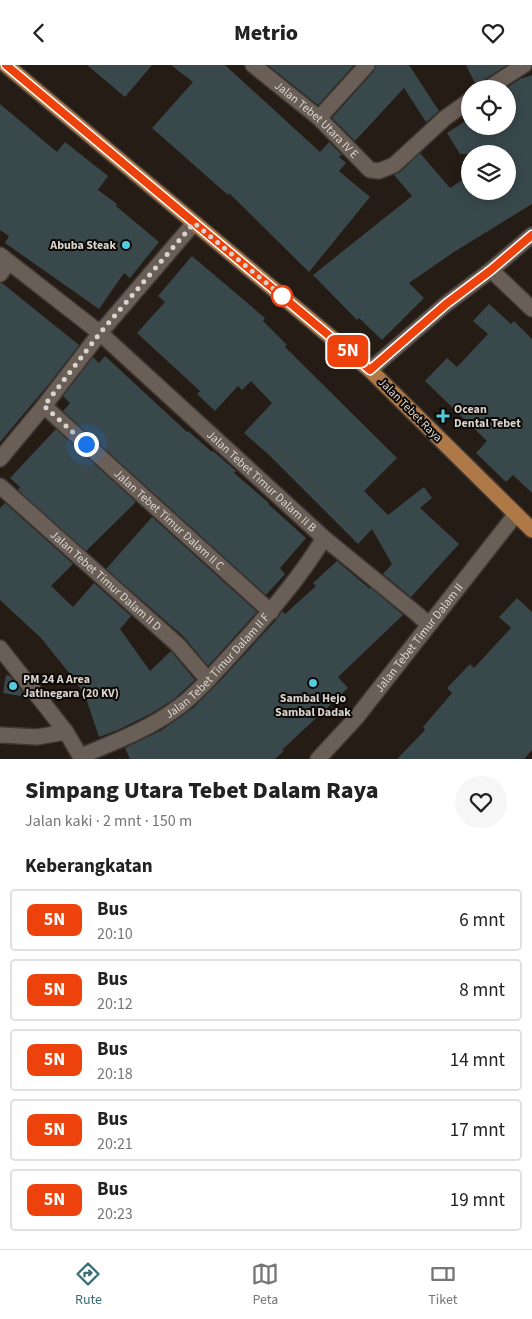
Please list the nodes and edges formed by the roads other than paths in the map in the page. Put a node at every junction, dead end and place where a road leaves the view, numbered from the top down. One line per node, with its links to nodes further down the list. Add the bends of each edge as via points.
1 (6, 65): 8 (main road, Jalan Tebet Raya)
2 (254, 65): 7 (street, Jalan Tebet Utara IV E)
3 (367, 65): 7 (street)
4 (524, 65): 5 (street)
5 (501, 80)
6 (461, 106): 7 (street, Jalan Tebet Utara IV E, via 444,117 394,165 379,171 370,170)
7 (319, 118)
8 (194, 223): 13 (street); 14 (main road, Jalan Tebet Raya)
9 (532, 235): 11 (street)
10 (3, 264): 13 (street, Jalan Tebet Timur Dalam II B)
11 (491, 270): 12 (street); 14 (street)
12 (532, 309)
13 (100, 333): 15 (street); 20 (street, Jalan Tebet Timur Dalam II B)
14 (370, 370): 18 (main road, Jalan Tebet Raya)
15 (44, 406): 16 (street); 21 (street, Jalan Tebet Timur Dalam II C)
16 (0, 459)
17 (0, 486): 24 (street, Jalan Tebet Timur Dalam II D, via 178,645)
18 (516, 515): 19 (main road, Jalan Tebet Raya); 22 (street, Jalan Tebet Timur Dalam II)
19 (532, 529)
20 (324, 538): 21 (street, Jalan Tebet Timur Dalam II F); 22 (street, Jalan Tebet Timur Dalam II B)
21 (271, 612): 24 (street, Jalan Tebet Timur Dalam II F)
22 (429, 625): 28 (street, Jalan Tebet Timur Dalam II, via 356,718)
23 (0, 648): 25 (street)
24 (208, 680): 27 (street, Jalan Tebet Timur Dalam II F, via 180,706 151,725)
25 (66, 732): 26 (street, via 36,737); 27 (street)
26 (0, 735)
27 (81, 757)
28 (318, 759)

